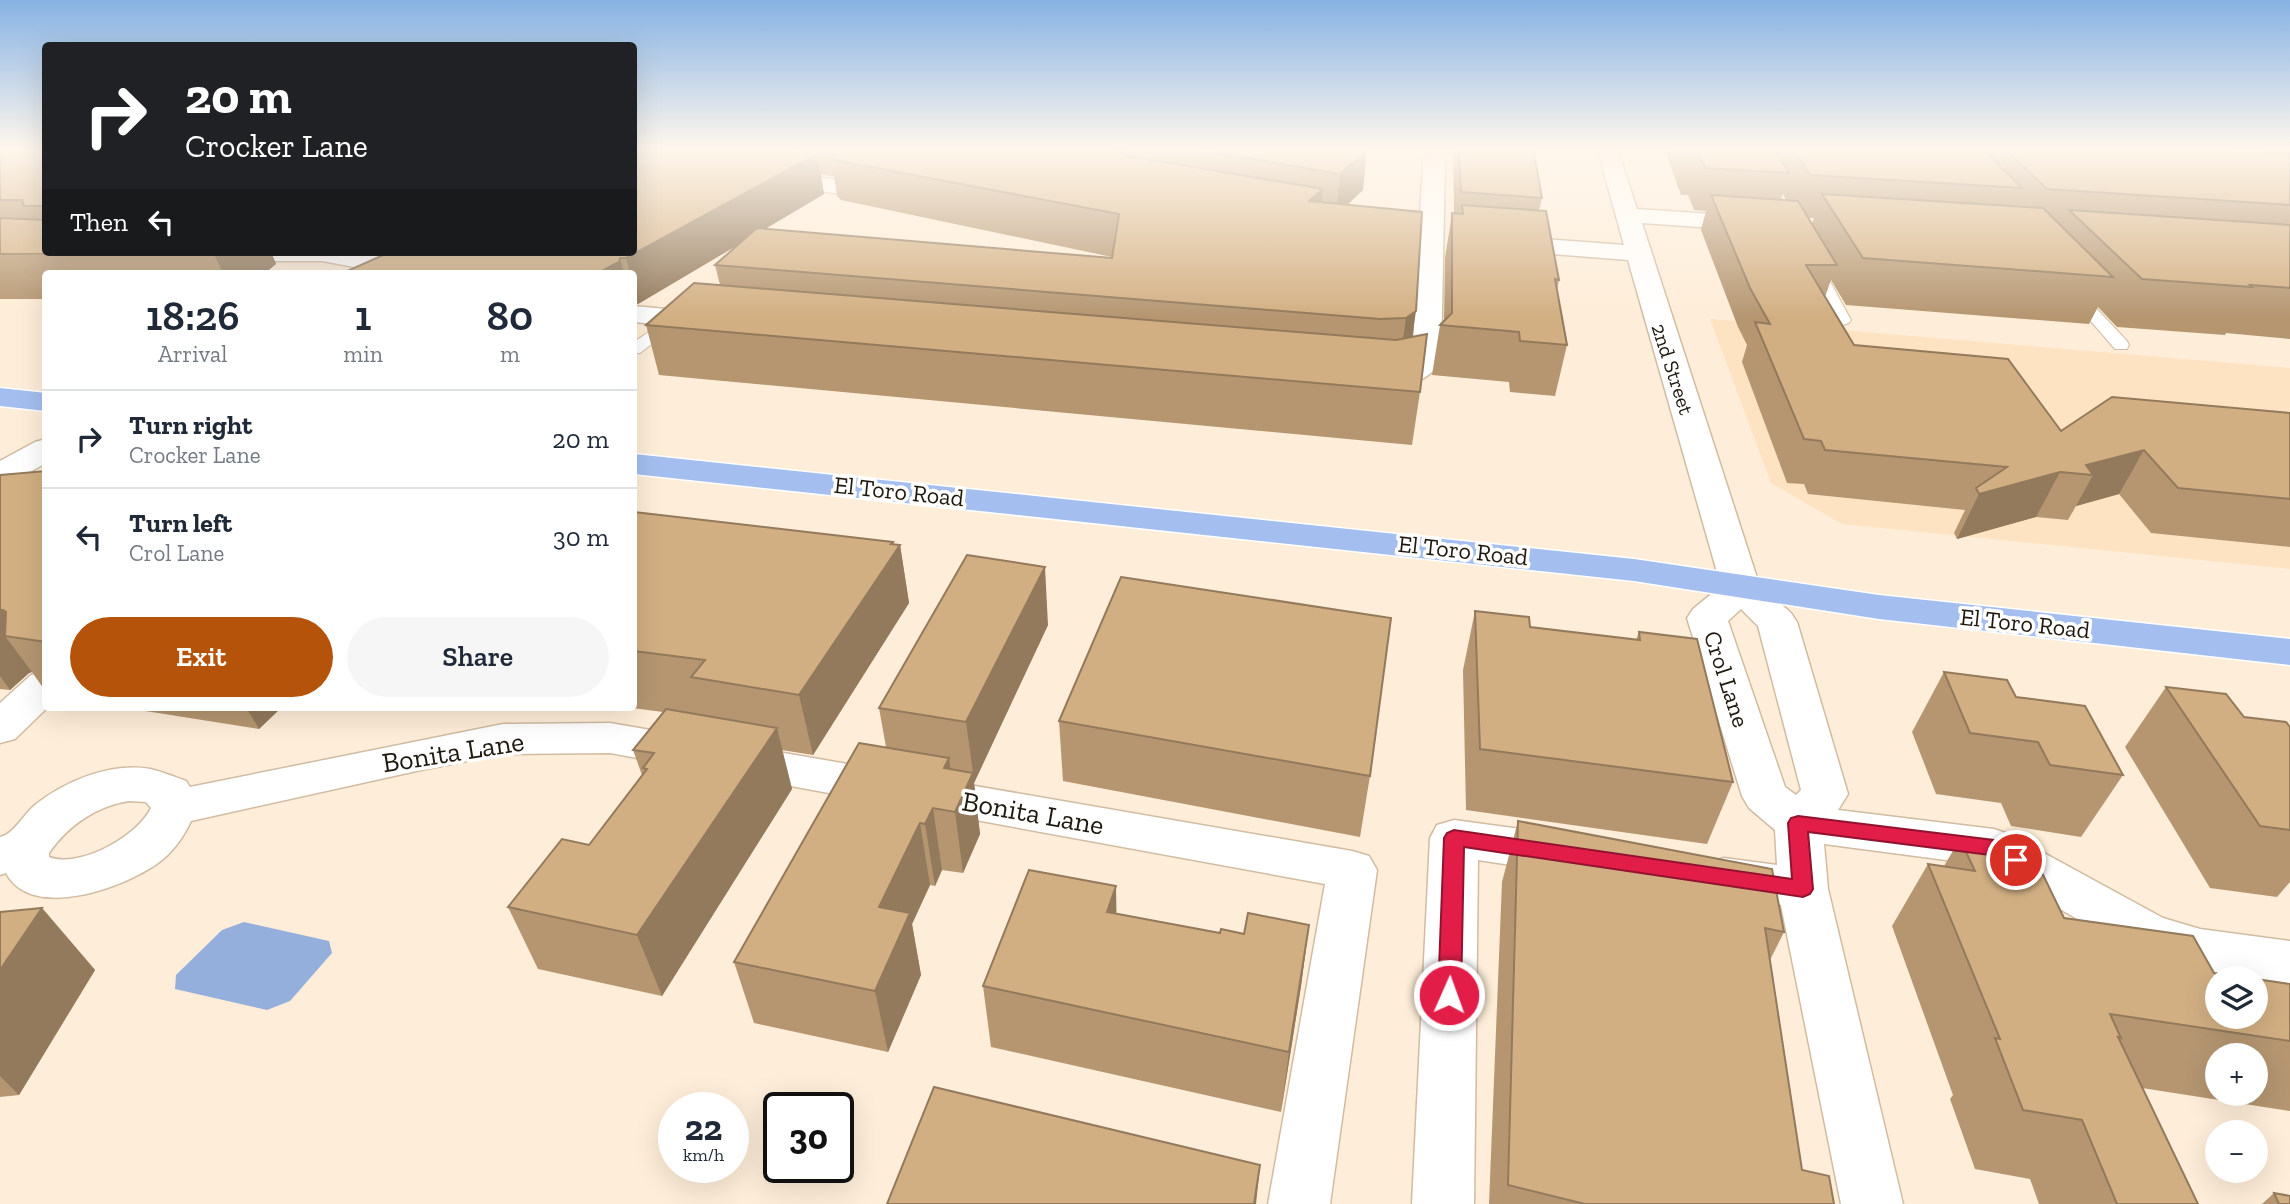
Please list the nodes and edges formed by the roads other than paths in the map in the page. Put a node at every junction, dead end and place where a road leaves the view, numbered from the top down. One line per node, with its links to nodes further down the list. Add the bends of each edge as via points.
1 (1426, 204): 5 (street)
2 (1624, 204): 3 (street, 2nd Street)
3 (1627, 215): 4 (street); 9 (street, 2nd Street)
4 (1780, 226)
5 (1420, 236): 6 (street); 20 (street, via 1426,362 1421,370 1392,379)
6 (1458, 239)
7 (1486, 242): 9 (street)
8 (1806, 250): 16 (lane)
9 (1638, 253): 26 (street, 2nd Street)
10 (330, 256): 12 (street)
11 (407, 256): 12 (street)
12 (383, 269)
13 (2066, 284): 18 (lane)
14 (637, 314): 15 (street)
15 (676, 318): 17 (street); 19 (lane)
16 (1843, 320)
17 (731, 323)
18 (2121, 345)
19 (637, 347)
20 (1347, 376)
21 (0, 397): 22 (main road)
22 (42, 402)
23 (42, 451): 25 (street)
24 (637, 464): 26 (main road, El Toro Road, via 1634,569)
25 (0, 475)
26 (1741, 589): 27 (main road, El Toro Road); 31 (street, via 1777,622 1825,793); 31 (street, Crol Lane, via 1707,618 1765,796)
27 (2290, 652)
28 (42, 689): 29 (street)
29 (0, 728)
30 (174, 808): 32 (street, via 164,829 140,850 107,868 73,878 44,877); 32 (street, via 170,793 153,784 126,784 93,793 62,808); 37 (street, Bonita Lane, via 503,739 610,738 1352,870)
31 (1798, 823): 35 (street); 36 (street, via 1994,848 2147,934 2200,951)
32 (12, 853)
33 (1601, 859): 38 (street, via 1454,838)
34 (1682, 871): 35 (street)
35 (1803, 889): 39 (street)
36 (2290, 963)
37 (1299, 1204)
38 (1443, 1204)
39 (1872, 1204)

